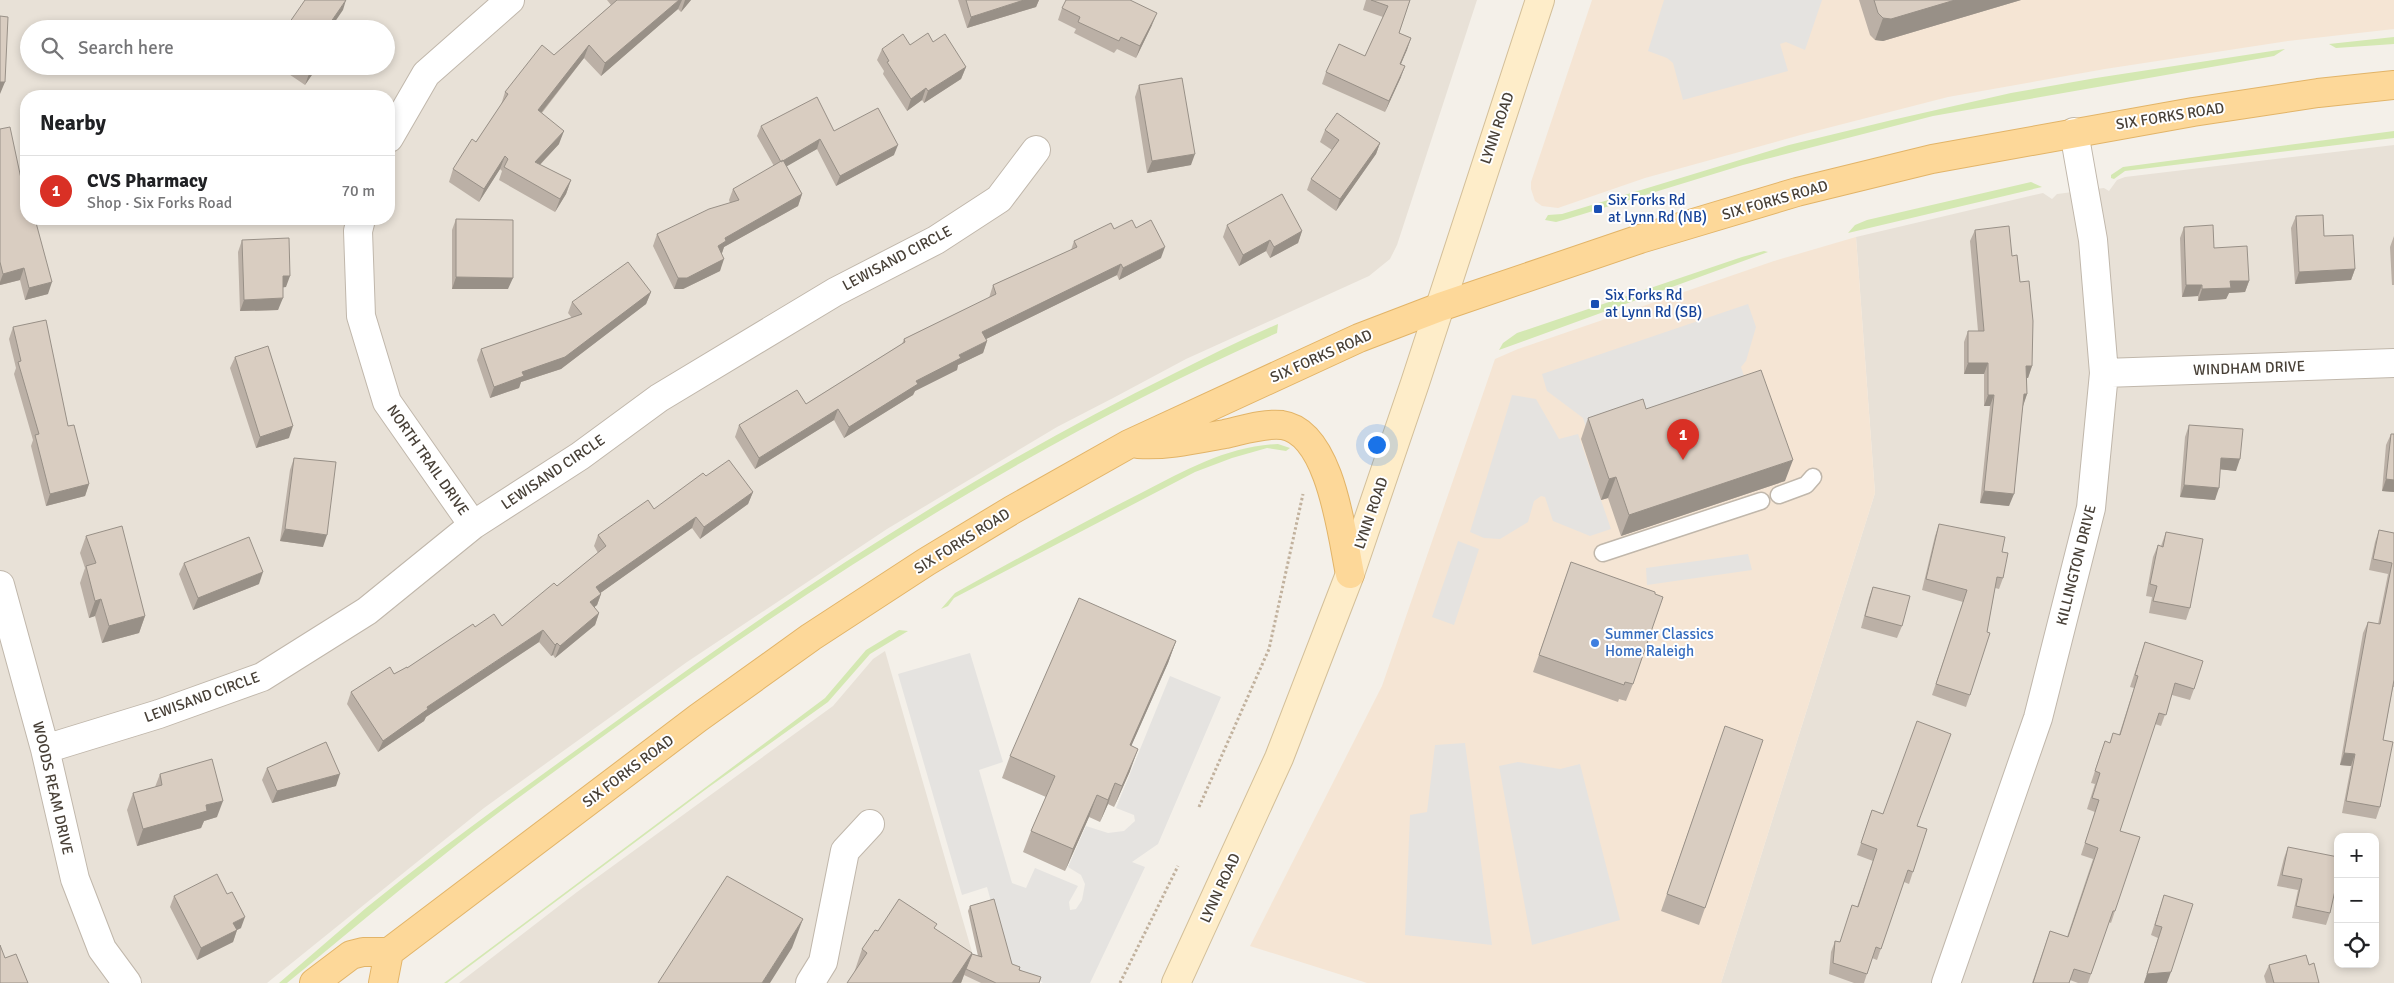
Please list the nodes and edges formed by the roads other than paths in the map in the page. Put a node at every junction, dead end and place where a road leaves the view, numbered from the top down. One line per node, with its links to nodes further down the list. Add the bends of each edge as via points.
1 (510, 0): 4 (street, via 426,74)
2 (1540, 0): 8 (main road, LYNN ROAD)
3 (2394, 85): 5 (main road, SIX FORKS ROAD, via 2318,93)
4 (395, 128)
5 (2074, 132): 8 (main road, SIX FORKS ROAD, via 1932,159 1797,192); 10 (street, KILLINGTON DRIVE, via 2094,240)
6 (1036, 150): 15 (street, LEWISAND CIRCLE, via 999,199 936,240 835,292 659,398 580,456)
7 (360, 225): 15 (street, NORTH TRAIL DRIVE, via 361,316 387,402)
8 (1440, 306): 11 (main road, SIX FORKS ROAD, via 1359,338); 17 (main road, LYNN ROAD)
9 (2394, 363): 10 (street, WINDHAM DRIVE)
10 (2104, 373): 27 (street, KILLINGTON DRIVE, via 2091,508 2038,718)
11 (1129, 444): 17 (main road, via 1174,443 1282,425 1297,430 1317,454 1331,486); 21 (main road, SIX FORKS ROAD, via 997,519 811,637 698,718)
12 (1813, 477): 13 (lane, via 1806,485)
13 (1779, 495)
14 (1761, 501): 16 (lane)
15 (473, 525): 19 (street, LEWISAND CIRCLE, via 367,612 262,677 159,714)
16 (1603, 553)
17 (1350, 574): 26 (main road, LYNN ROAD, via 1279,758)
18 (0, 585): 19 (street, WOODS REAM DRIVE)
19 (45, 749): 22 (street, WOODS REAM DRIVE, via 75,879 102,949)
20 (870, 824): 25 (street, via 845,851 823,962)
21 (389, 952): 23 (main road, via 351,955); 24 (main road)
22 (127, 983)
23 (314, 983)
24 (383, 983)
25 (810, 983)
26 (1176, 983)
27 (1946, 983)

